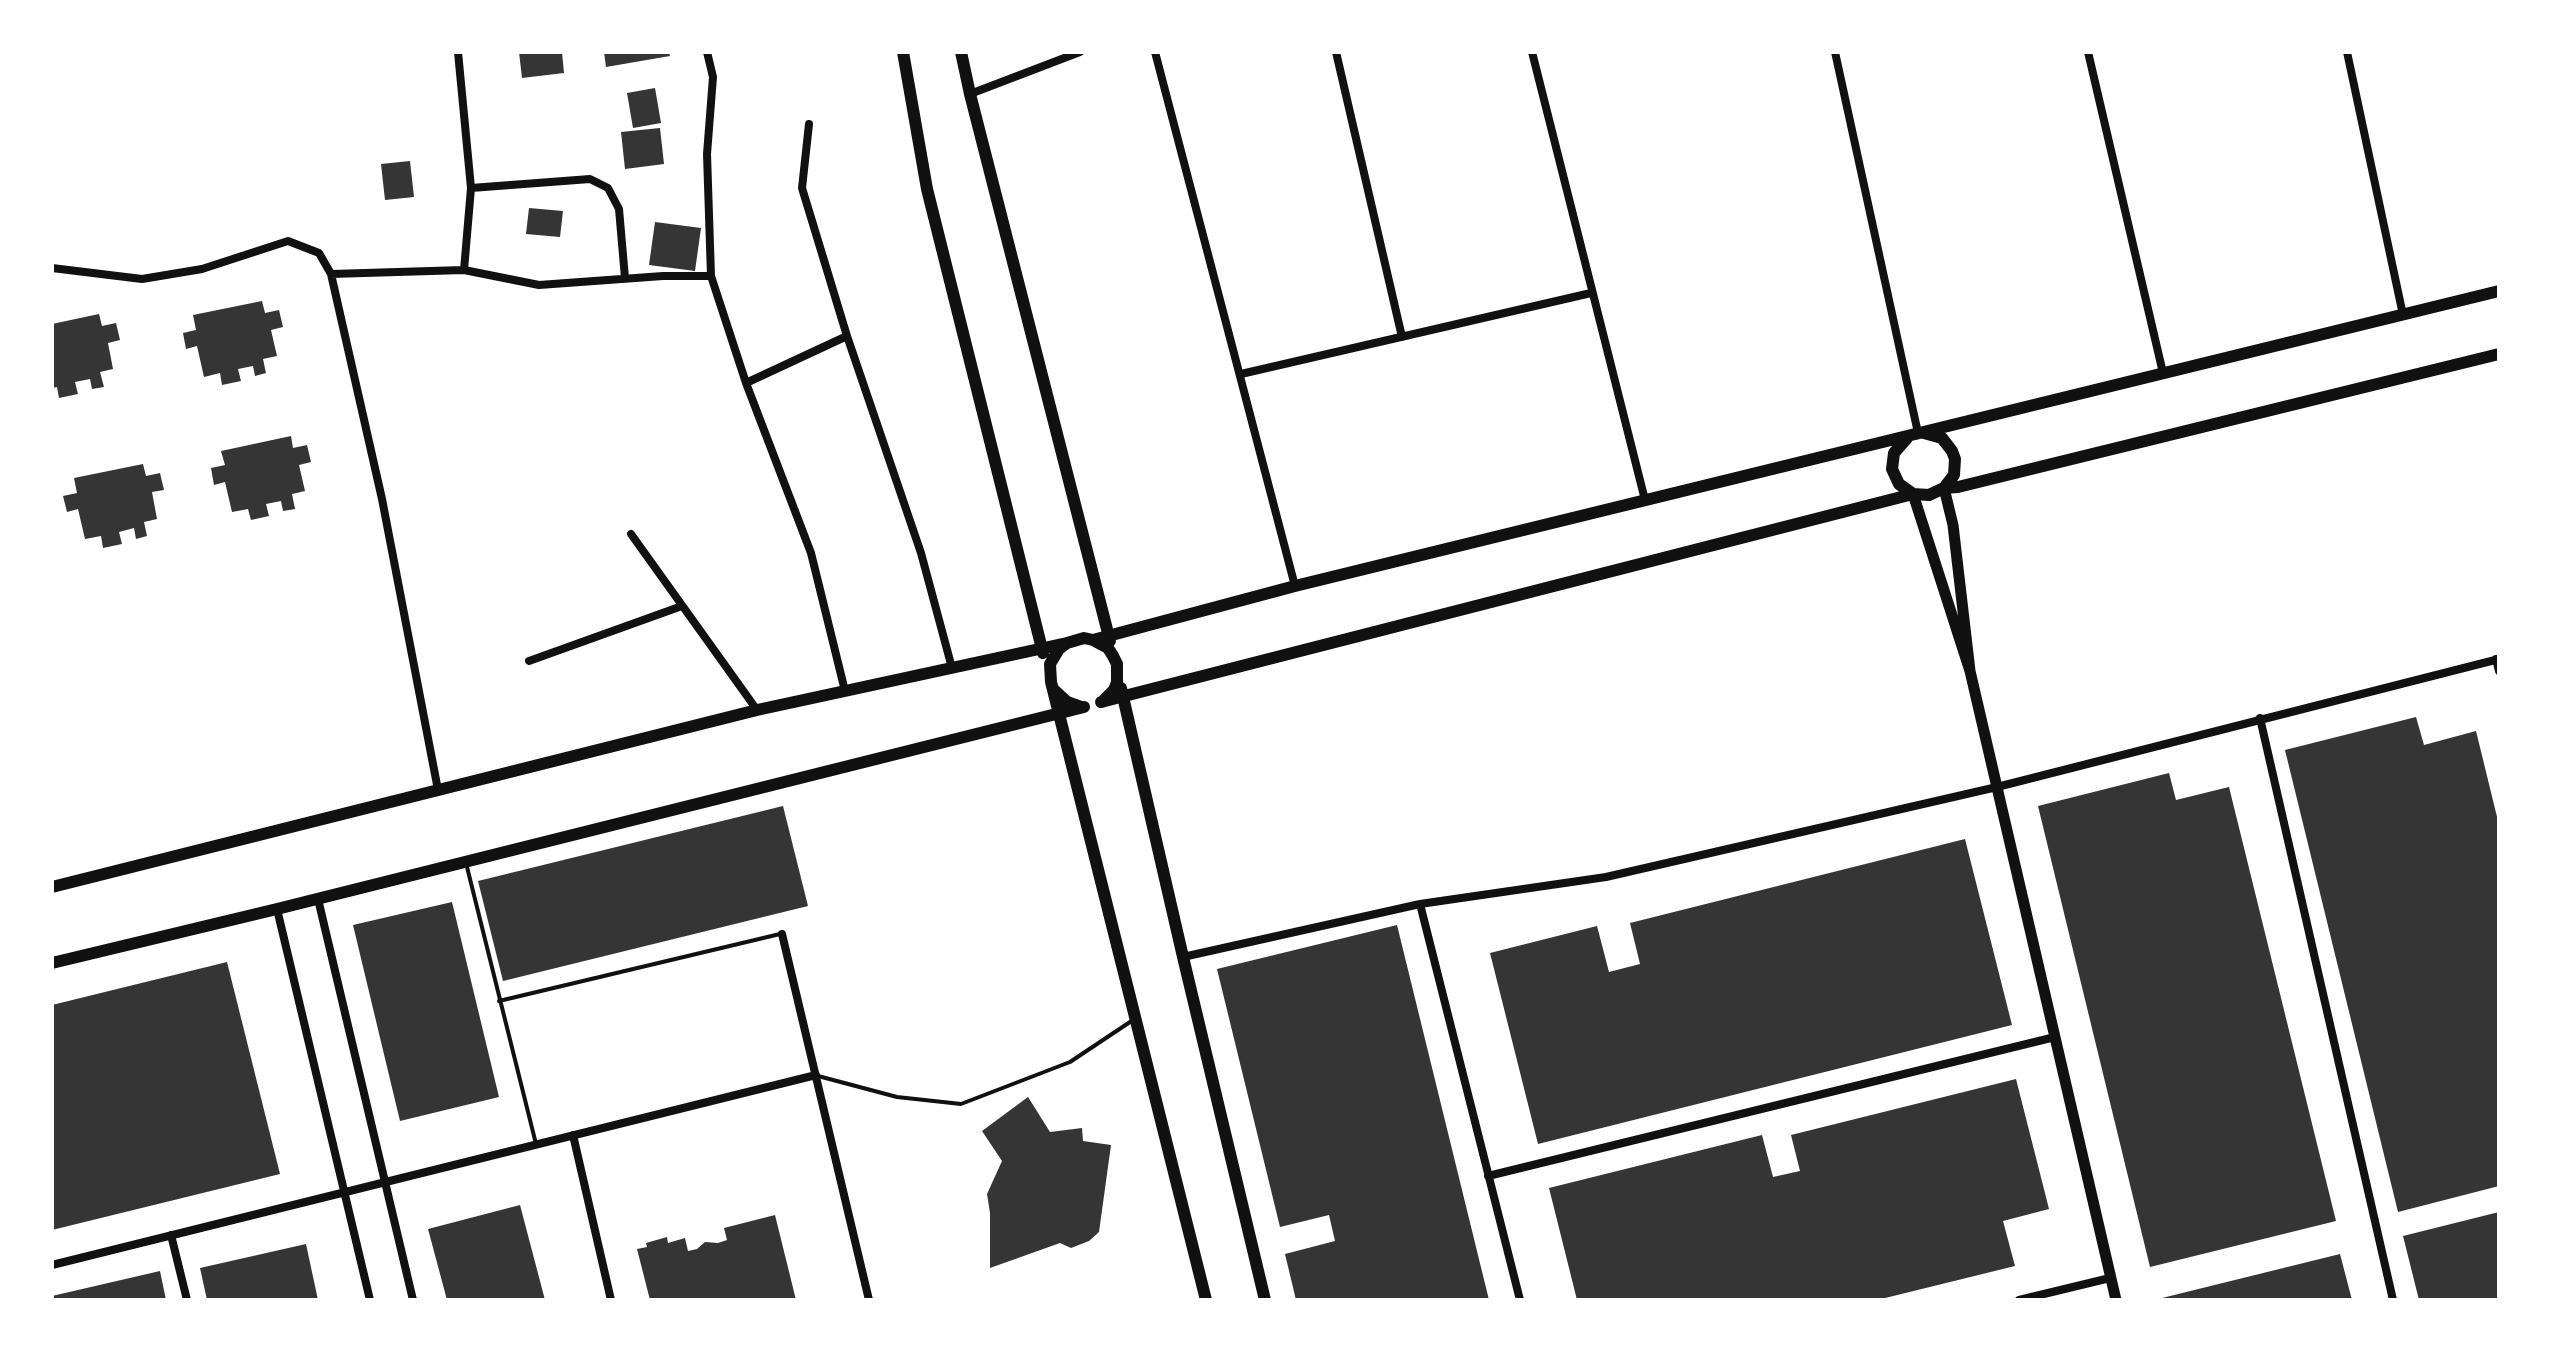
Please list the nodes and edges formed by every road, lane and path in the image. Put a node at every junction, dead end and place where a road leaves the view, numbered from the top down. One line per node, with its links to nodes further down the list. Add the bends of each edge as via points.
1 (458, 52): 14 (street)
2 (707, 52): 18 (street, via 713,77 707,154)
3 (903, 52): 39 (main road, via 927,189)
4 (961, 52): 12 (main road)
5 (1080, 52): 12 (street)
6 (1155, 52): 27 (street)
7 (1336, 52): 24 (street)
8 (1532, 52): 21 (street)
9 (1835, 52): 29 (street)
10 (2088, 52): 26 (street)
11 (2347, 52): 22 (street)
12 (970, 94): 36 (main road)
13 (809, 124): 23 (street, via 802,188)
14 (471, 188): 16 (street); 19 (street, via 590,179 608,188 619,209)
15 (52, 268): 17 (street, via 142,279 202,269 288,241 319,253)
16 (464, 270): 17 (street); 19 (street, via 539,285)
17 (331, 274): 57 (street, via 382,499)
18 (711, 276): 19 (street); 28 (street)
19 (625, 278)
20 (2499, 291): 22 (main road)
21 (1591, 293): 24 (street); 32 (street)
22 (2403, 315): 26 (main road)
23 (847, 336): 28 (street); 43 (street, via 921,553)
24 (1402, 337): 27 (street)
25 (2499, 354): 30 (main road)
26 (2163, 373): 29 (main road)
27 (1241, 374): 34 (street)
28 (746, 383): 49 (street, via 811,553)
29 (1918, 433): 30 (main road, via 1935,434 1952,451 1954,475); 31 (main road, via 1898,446 1892,461 1895,477); 32 (main road)
30 (1944, 488): 31 (main road, via 1929,495); 44 (street)
31 (1913, 494): 44 (street); 50 (main road)
32 (1645, 500): 34 (main road)
33 (631, 534): 35 (street)
34 (1295, 586): 36 (main road)
35 (682, 606): 42 (street); 53 (street)
36 (1108, 635): 37 (main road); 40 (main road)
37 (1093, 640): 38 (main road); 40 (main road)
38 (1067, 643): 39 (main road); 46 (main road, via 1054,656)
39 (1041, 648): 43 (main road); 46 (main road)
40 (1113, 656): 47 (main road)
41 (2498, 659): 45 (street); 55 (street)
42 (529, 661)
43 (952, 668): 49 (main road)
44 (1970, 671): 56 (street)
45 (2499, 671)
46 (1049, 673): 48 (main road)
47 (1118, 673): 50 (main road); 51 (main road, via 1114,690)
48 (1054, 690): 52 (main road, via 1067,702); 54 (main road)
49 (845, 691): 53 (main road)
50 (1123, 696): 51 (main road); 64 (main road)
51 (1101, 702): 52 (main road)
52 (1084, 707): 54 (main road)
53 (757, 710): 57 (main road)
54 (1060, 712): 58 (main road); 67 (main road)
55 (2260, 718): 56 (street); 89 (street)
56 (1997, 787): 61 (street, via 1606,877); 68 (street)
57 (438, 790): 59 (main road)
58 (465, 861): 60 (main road); 66 (lane)
59 (52, 887)
60 (318, 899): 62 (main road); 73 (street)
61 (1420, 904): 64 (street); 72 (street)
62 (277, 909): 65 (main road); 74 (street)
63 (782, 934): 66 (lane); 69 (street)
64 (1183, 957): 85 (main road)
65 (52, 963)
66 (499, 1001): 71 (lane)
67 (1137, 1017): 69 (lane, via 1070,1062 961,1104 897,1097); 84 (main road)
68 (2055, 1037): 72 (street); 77 (street)
69 (816, 1075): 70 (street); 83 (street)
70 (573, 1135): 71 (street); 82 (street)
71 (536, 1144): 73 (street)
72 (1488, 1176): 86 (street)
73 (385, 1182): 74 (street); 81 (street)
74 (344, 1192): 75 (street); 80 (street)
75 (171, 1235): 76 (street); 79 (street)
76 (52, 1265)
77 (2110, 1278): 78 (street); 88 (street)
78 (2039, 1298): 87 (street)
79 (187, 1300)
80 (370, 1300)
81 (413, 1300)
82 (611, 1300)
83 (867, 1300)
84 (1206, 1300)
85 (1265, 1300)
86 (1520, 1300)
87 (2019, 1300)
88 (2116, 1300)
89 (2393, 1300)

